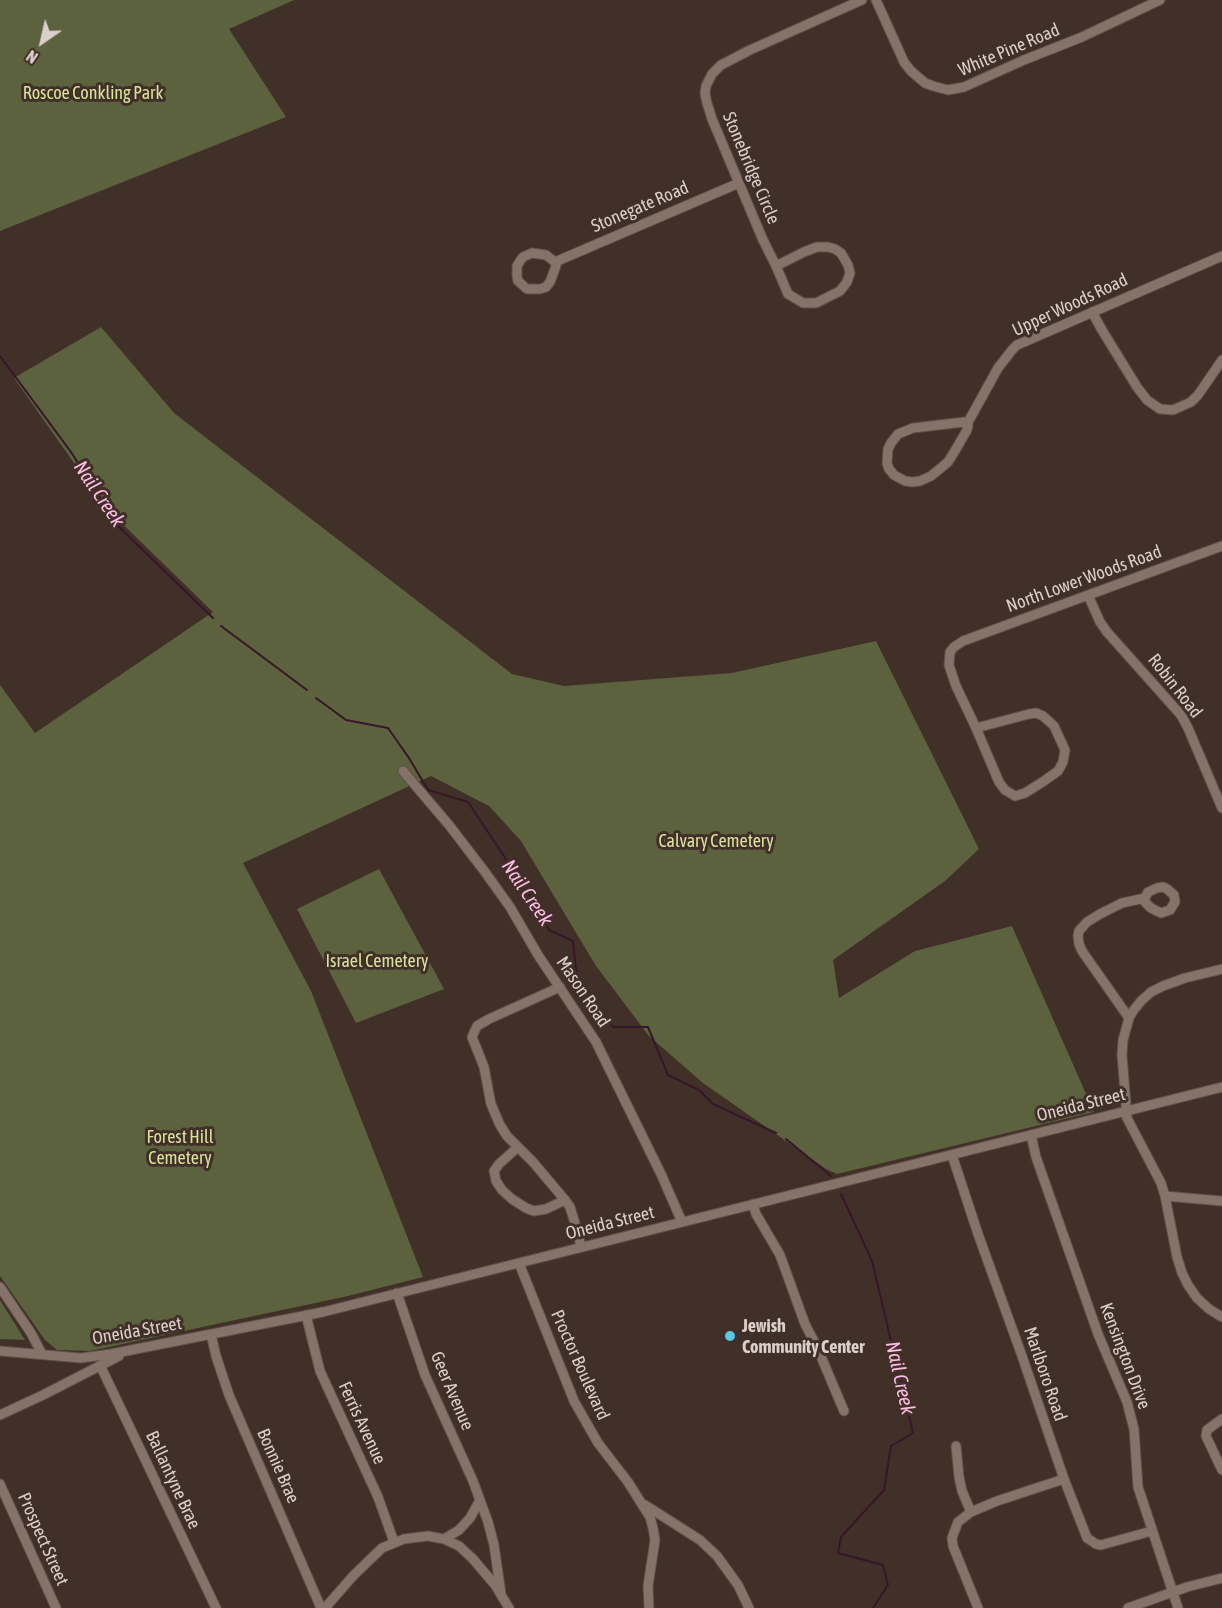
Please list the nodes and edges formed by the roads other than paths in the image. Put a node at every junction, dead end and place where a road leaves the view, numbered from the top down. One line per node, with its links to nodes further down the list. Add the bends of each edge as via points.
1 (862, 0): 4 (street, Stonebridge Circle, via 720,65 707,81 705,94 712,119)
2 (876, 0): 3 (street, White Pine Road, via 911,71 925,82 948,90 964,87 1082,37)
3 (1160, 0)
4 (739, 183): 6 (street, Stonegate Road); 7 (street, Stonebridge Circle)
5 (1222, 256): 8 (street, Upper Woods Road)
6 (555, 262): 6 (street, via 550,282 540,289 527,289 518,281 517,266 527,254 546,255)
7 (776, 266): 7 (street, Stonebridge Circle, via 788,294 810,304 840,291 850,273 845,258 828,247 817,247)
8 (1092, 312): 9 (street, via 1137,387 1160,409 1173,410 1191,402); 10 (street, Upper Woods Road, via 1012,350)
9 (1222, 360)
10 (967, 424): 10 (street, Upper Woods Road, via 952,456 931,476 905,481 889,469 888,450 898,434 925,426)
11 (1222, 546): 12 (street, North Lower Woods Road)
12 (1088, 594): 13 (street, North Lower Woods Road, via 954,647 949,665); 15 (street, Robin Road, via 1107,632 1181,715)
13 (976, 728): 13 (street, via 999,782 1015,796 1035,787 1064,762 1060,737 1044,716 1029,714)
14 (403, 771): 18 (street, Mason Road, via 485,872)
15 (1222, 808)
16 (1145, 898): 19 (street, via 1100,914 1087,922 1078,936 1082,951)
17 (1222, 969): 19 (street, via 1151,992)
18 (560, 987): 23 (street, via 489,1019 477,1026 472,1037 484,1067 490,1104 507,1136); 29 (street, Mason Road, via 606,1060)
19 (1130, 1018): 21 (street, via 1122,1055)
20 (1222, 1087): 21 (street, Oneida Street)
21 (1126, 1111): 22 (street, Oneida Street); 25 (street)
22 (1031, 1135): 24 (street, Oneida Street); 51 (street, Kensington Drive, via 1098,1335 1127,1402 1134,1429 1138,1487)
23 (518, 1147): 26 (street); 26 (street, via 494,1171 502,1190 534,1211)
24 (952, 1155): 28 (street, Oneida Street); 46 (street, Marlboro Road)
25 (1165, 1196): 27 (street); 35 (street, via 1182,1273 1197,1298)
26 (565, 1200): 30 (street)
27 (1222, 1202)
28 (753, 1204): 29 (street, Oneida Street); 41 (street, via 780,1255 805,1324)
29 (682, 1222): 30 (street, Oneida Street)
30 (581, 1247): 31 (street, Oneida Street)
31 (519, 1263): 33 (street, Oneida Street); 49 (street, Proctor Boulevard, via 574,1401 598,1443)
32 (0, 1287): 39 (street)
33 (397, 1293): 34 (street, Oneida Street); 48 (street, Geer Avenue, via 425,1375)
34 (306, 1315): 36 (street, Oneida Street); 53 (street, Ferris Avenue, via 320,1371 378,1497)
35 (1222, 1317)
36 (211, 1334): 37 (street, Oneida Street); 60 (street, Bonnie Brae, via 229,1395)
37 (136, 1349): 39 (street, Oneida Street, via 81,1358); 40 (street)
38 (0, 1351): 39 (street, Oneida Street)
39 (42, 1354)
40 (100, 1365): 42 (street); 59 (street, Ballantyne Brae)
41 (844, 1411)
42 (0, 1414)
43 (1222, 1419): 45 (street, via 1207,1430 1206,1436)
44 (956, 1446): 50 (street, via 962,1491)
45 (1222, 1470)
46 (1064, 1479): 50 (street); 51 (street, Marlboro Road, via 1087,1538 1096,1544)
47 (0, 1484): 58 (street, Prospect Street)
48 (480, 1500): 52 (street, via 459,1530); 56 (street, Geer Avenue, via 494,1545)
49 (643, 1504): 57 (street, Proctor Boulevard, via 654,1540); 62 (street, Proctor Boulevard, via 700,1540 717,1556)
50 (971, 1512): 63 (street, via 962,1517 952,1538)
51 (1152, 1530): 55 (street, Kensington Drive)
52 (444, 1539): 53 (street, via 417,1536); 56 (street, via 473,1559)
53 (394, 1542): 60 (street, via 371,1557)
54 (1222, 1578): 55 (street)
55 (1173, 1592): 64 (street); 65 (street, Kensington Drive)
56 (501, 1594): 61 (street)
57 (647, 1607)
58 (56, 1608)
59 (216, 1608)
60 (323, 1608)
61 (509, 1608)
62 (750, 1608)
63 (978, 1608)
64 (1128, 1608)
65 (1178, 1608)

